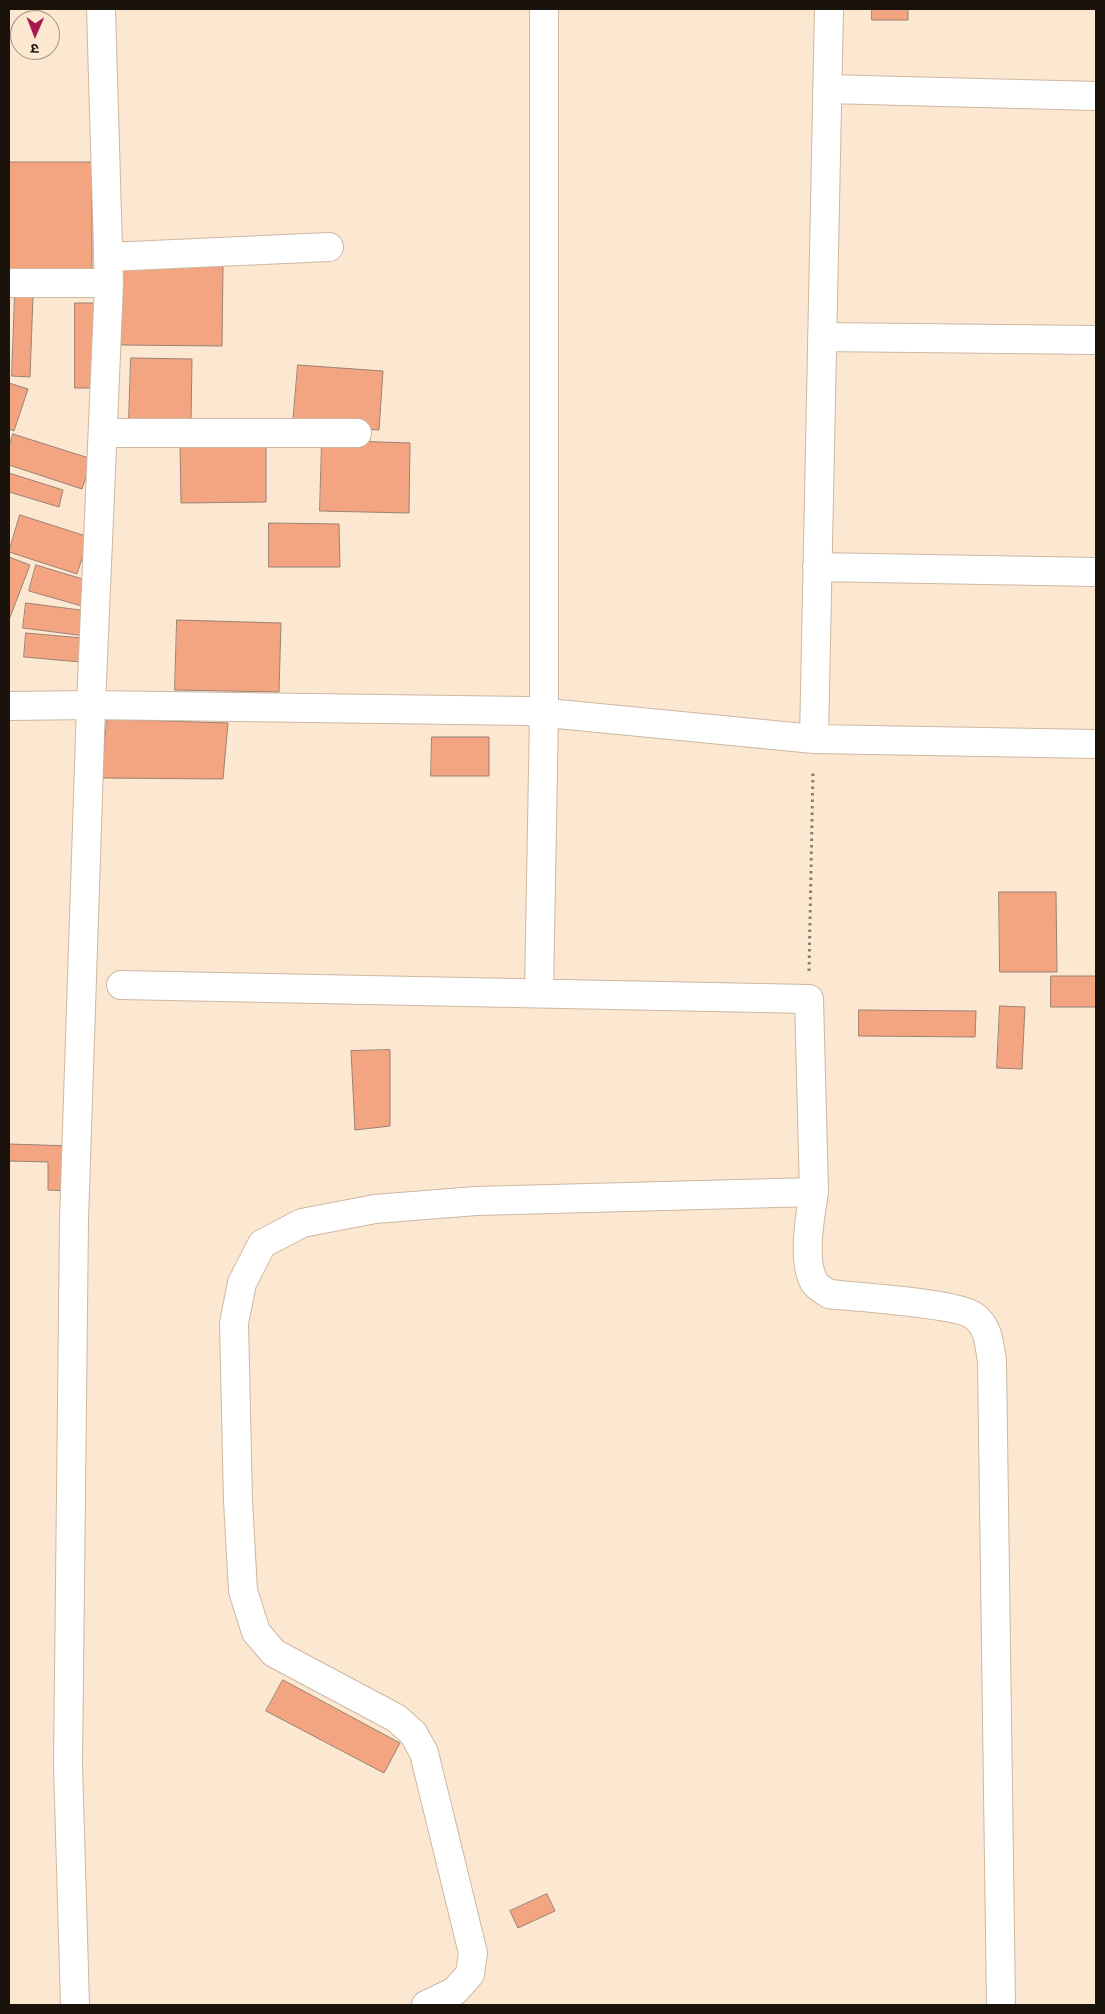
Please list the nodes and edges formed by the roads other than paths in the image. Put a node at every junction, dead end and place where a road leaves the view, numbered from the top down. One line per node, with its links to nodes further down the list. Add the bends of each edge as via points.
1 (101, 9): 7 (street)
2 (544, 9): 17 (street)
3 (829, 9): 4 (street)
4 (827, 89): 5 (street); 9 (street)
5 (1096, 96)
6 (329, 248): 7 (street)
7 (108, 270): 8 (street); 11 (street)
8 (9, 283)
9 (822, 337): 10 (street); 13 (street)
10 (1096, 340)
11 (103, 433): 12 (street); 15 (street)
12 (357, 433)
13 (818, 567): 14 (street); 18 (street)
14 (1096, 572)
15 (91, 705): 16 (street); 17 (street); 23 (street, via 74,1230 68,1765)
16 (9, 706)
17 (544, 713): 18 (street); 21 (street)
18 (814, 739): 19 (street)
19 (1096, 744)
20 (122, 985): 21 (street)
21 (539, 993): 22 (street, via 809,999)
22 (814, 1192): 24 (street, via 476,1201 375,1209 302,1223 262,1244 242,1283 234,1322 243,1591 256,1632 274,1653 396,1718 413,1732 424,1753 473,1953 470,1974 455,1991); 25 (street, via 808,1266 815,1284 829,1294 946,1307 973,1315 987,1329 992,1361)
23 (75, 2005)
24 (426, 2005)
25 (1001, 2005)

